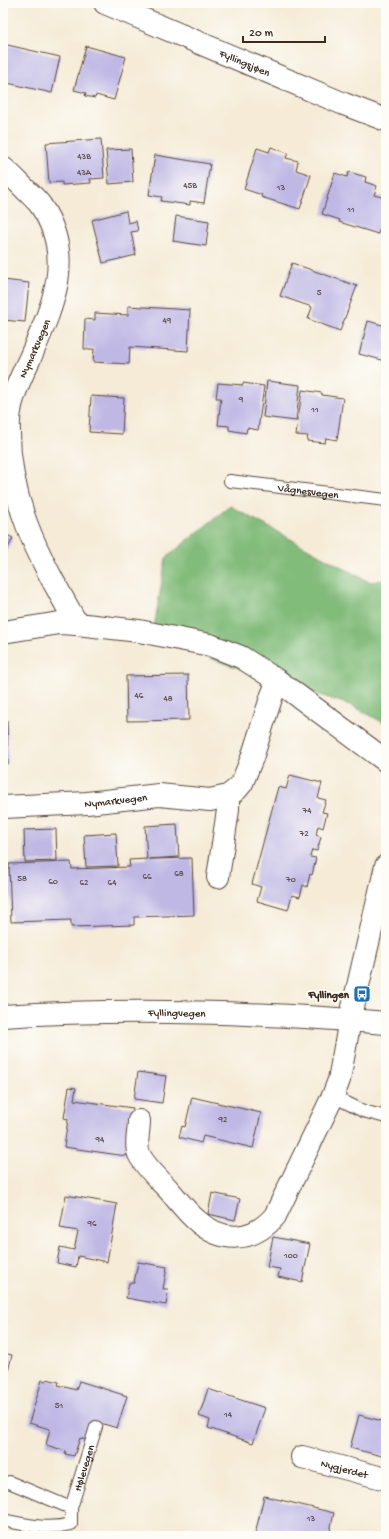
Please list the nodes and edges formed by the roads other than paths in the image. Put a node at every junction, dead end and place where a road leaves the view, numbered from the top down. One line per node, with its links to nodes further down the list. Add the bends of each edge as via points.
1 (105, 3): 2 (street, Fyllingsjøen)
2 (386, 120)
3 (3, 168): 6 (street, Nymarkvegen, via 41,205 58,243 58,285 49,314 16,389 9,418 10,452 12,475 21,511 39,557)
4 (230, 481): 5 (lane, Vågnesvegen)
5 (386, 500)
6 (76, 624): 7 (street, via 59,623); 8 (street, via 139,631 210,645 241,657)
7 (3, 632)
8 (278, 681): 9 (street); 10 (street, via 242,783)
9 (386, 761)
10 (228, 796): 11 (street, Nymarkvegen, via 210,800 159,795 87,803); 13 (street)
11 (3, 807)
12 (386, 866): 15 (street)
13 (218, 877)
14 (3, 1016): 15 (street, Fyllingvegen, via 109,1012 201,1013)
15 (350, 1020): 16 (street, Fyllingvegen); 17 (street, via 339,1080)
16 (386, 1023)
17 (333, 1096): 18 (lane); 19 (street, via 275,1216 259,1230 238,1238 227,1237 195,1219 153,1172 137,1148)
18 (386, 1117)
19 (139, 1121)
20 (96, 1427): 24 (lane, Hølevegen)
21 (302, 1457): 22 (street, Nygjerdet)
22 (386, 1479)
23 (9, 1482): 24 (lane)
24 (71, 1508): 25 (lane, Hølevegen, via 72,1524 58,1528 30,1526)
25 (3, 1520)

